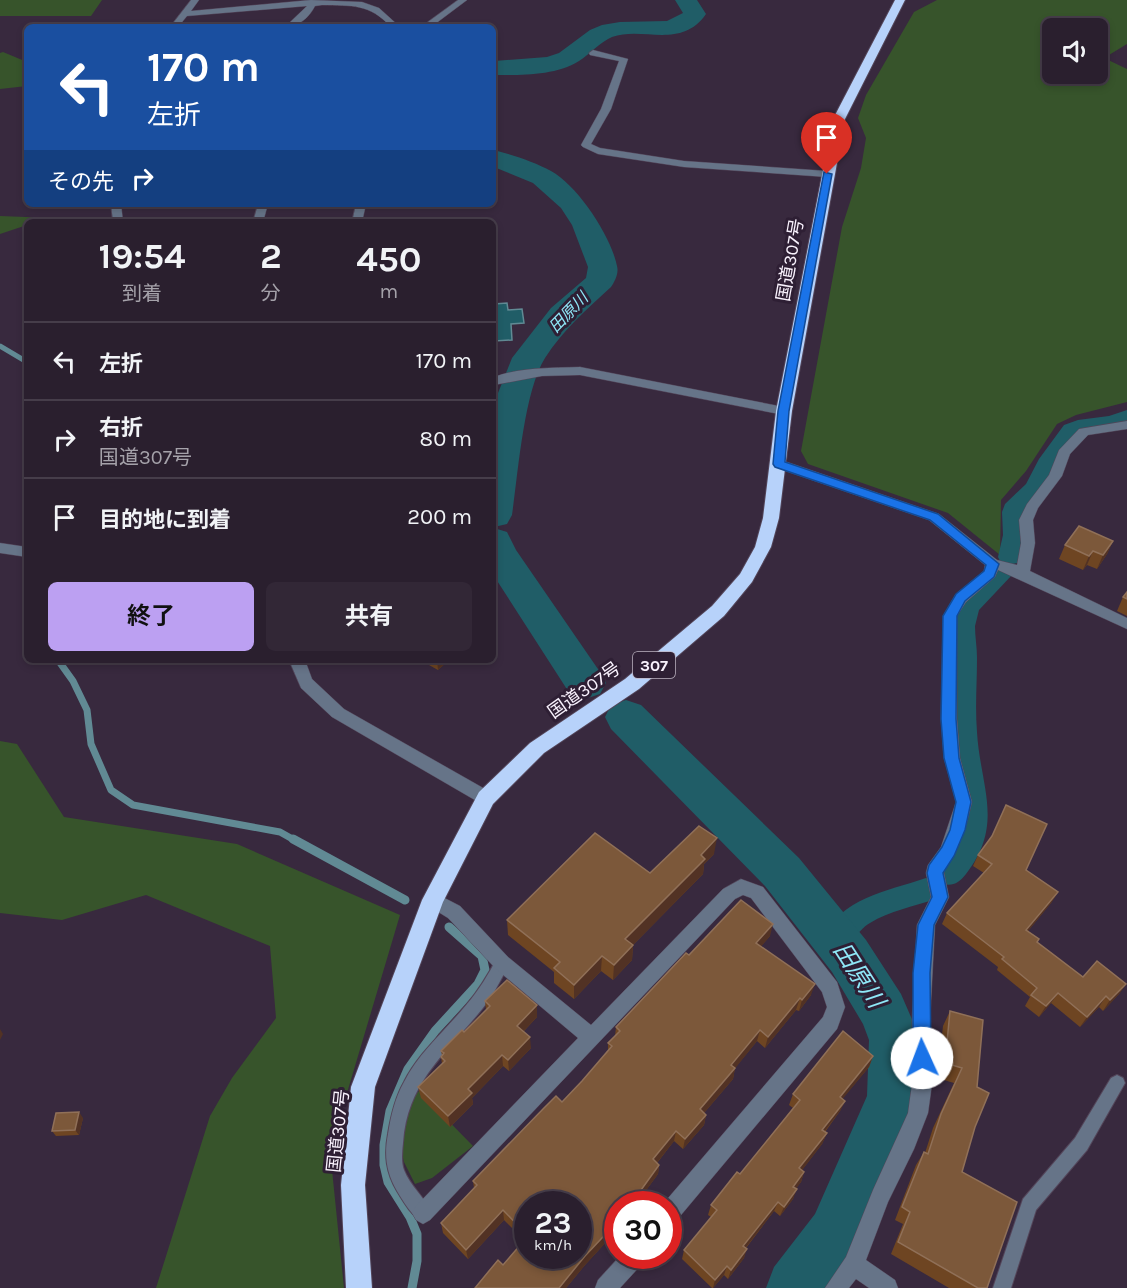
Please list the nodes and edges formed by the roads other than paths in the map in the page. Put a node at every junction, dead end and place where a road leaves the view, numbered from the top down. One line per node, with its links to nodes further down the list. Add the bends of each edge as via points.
1 (195, 0): 6 (street)
2 (463, 0): 10 (street)
3 (900, 0): 12 (highway, 国道307号 / 307, via 839,119)
4 (295, 1): 5 (street); 6 (street)
5 (313, 2): 8 (street, via 308,12); 9 (street, via 364,4)
6 (185, 14): 7 (street)
7 (177, 24)
8 (293, 24)
9 (392, 24)
10 (429, 24)
11 (593, 53): 12 (street, via 624,59 606,109 586,145 598,151 684,164)
12 (827, 174): 14 (highway, 国道307号 / 307)
13 (496, 380): 14 (street, via 533,373 591,372)
14 (784, 411): 16 (highway, 国道307号 / 307)
15 (1127, 425): 20 (street, via 1084,432 1064,453 1055,476 1026,520 1028,543)
16 (779, 464): 19 (street, via 934,517); 23 (highway, 国道307号 / 307, via 763,547 733,595 632,684 537,748)
17 (0, 548): 18 (street)
18 (24, 552)
19 (993, 564): 20 (street); 30 (street, via 990,573 961,598 950,616 949,719 952,758 964,802 948,851 937,865 940,897 926,925 921,1020 923,1077 918,1113)
20 (1022, 573): 21 (street)
21 (1127, 624)
22 (298, 663): 23 (street, via 317,695 338,713)
23 (486, 798): 24 (highway, 国道307号 / 307)
24 (432, 900): 25 (street, via 454,912); 32 (highway, 国道307号 / 307, via 363,1087 353,1185)
25 (502, 963): 26 (street); 29 (lane, via 493,985 420,1068 401,1102 394,1163)
26 (591, 1037): 28 (street, via 729,894 741,887 757,892 830,988 836,1007 830,1023); 29 (street)
27 (1117, 1083): 36 (lane, via 1081,1144 1029,1205)
28 (682, 1199)
29 (423, 1213)
30 (854, 1264): 34 (street); 35 (street)
31 (623, 1269): 33 (street)
32 (359, 1288)
33 (606, 1288)
34 (836, 1288)
35 (887, 1288)
36 (1002, 1288)

